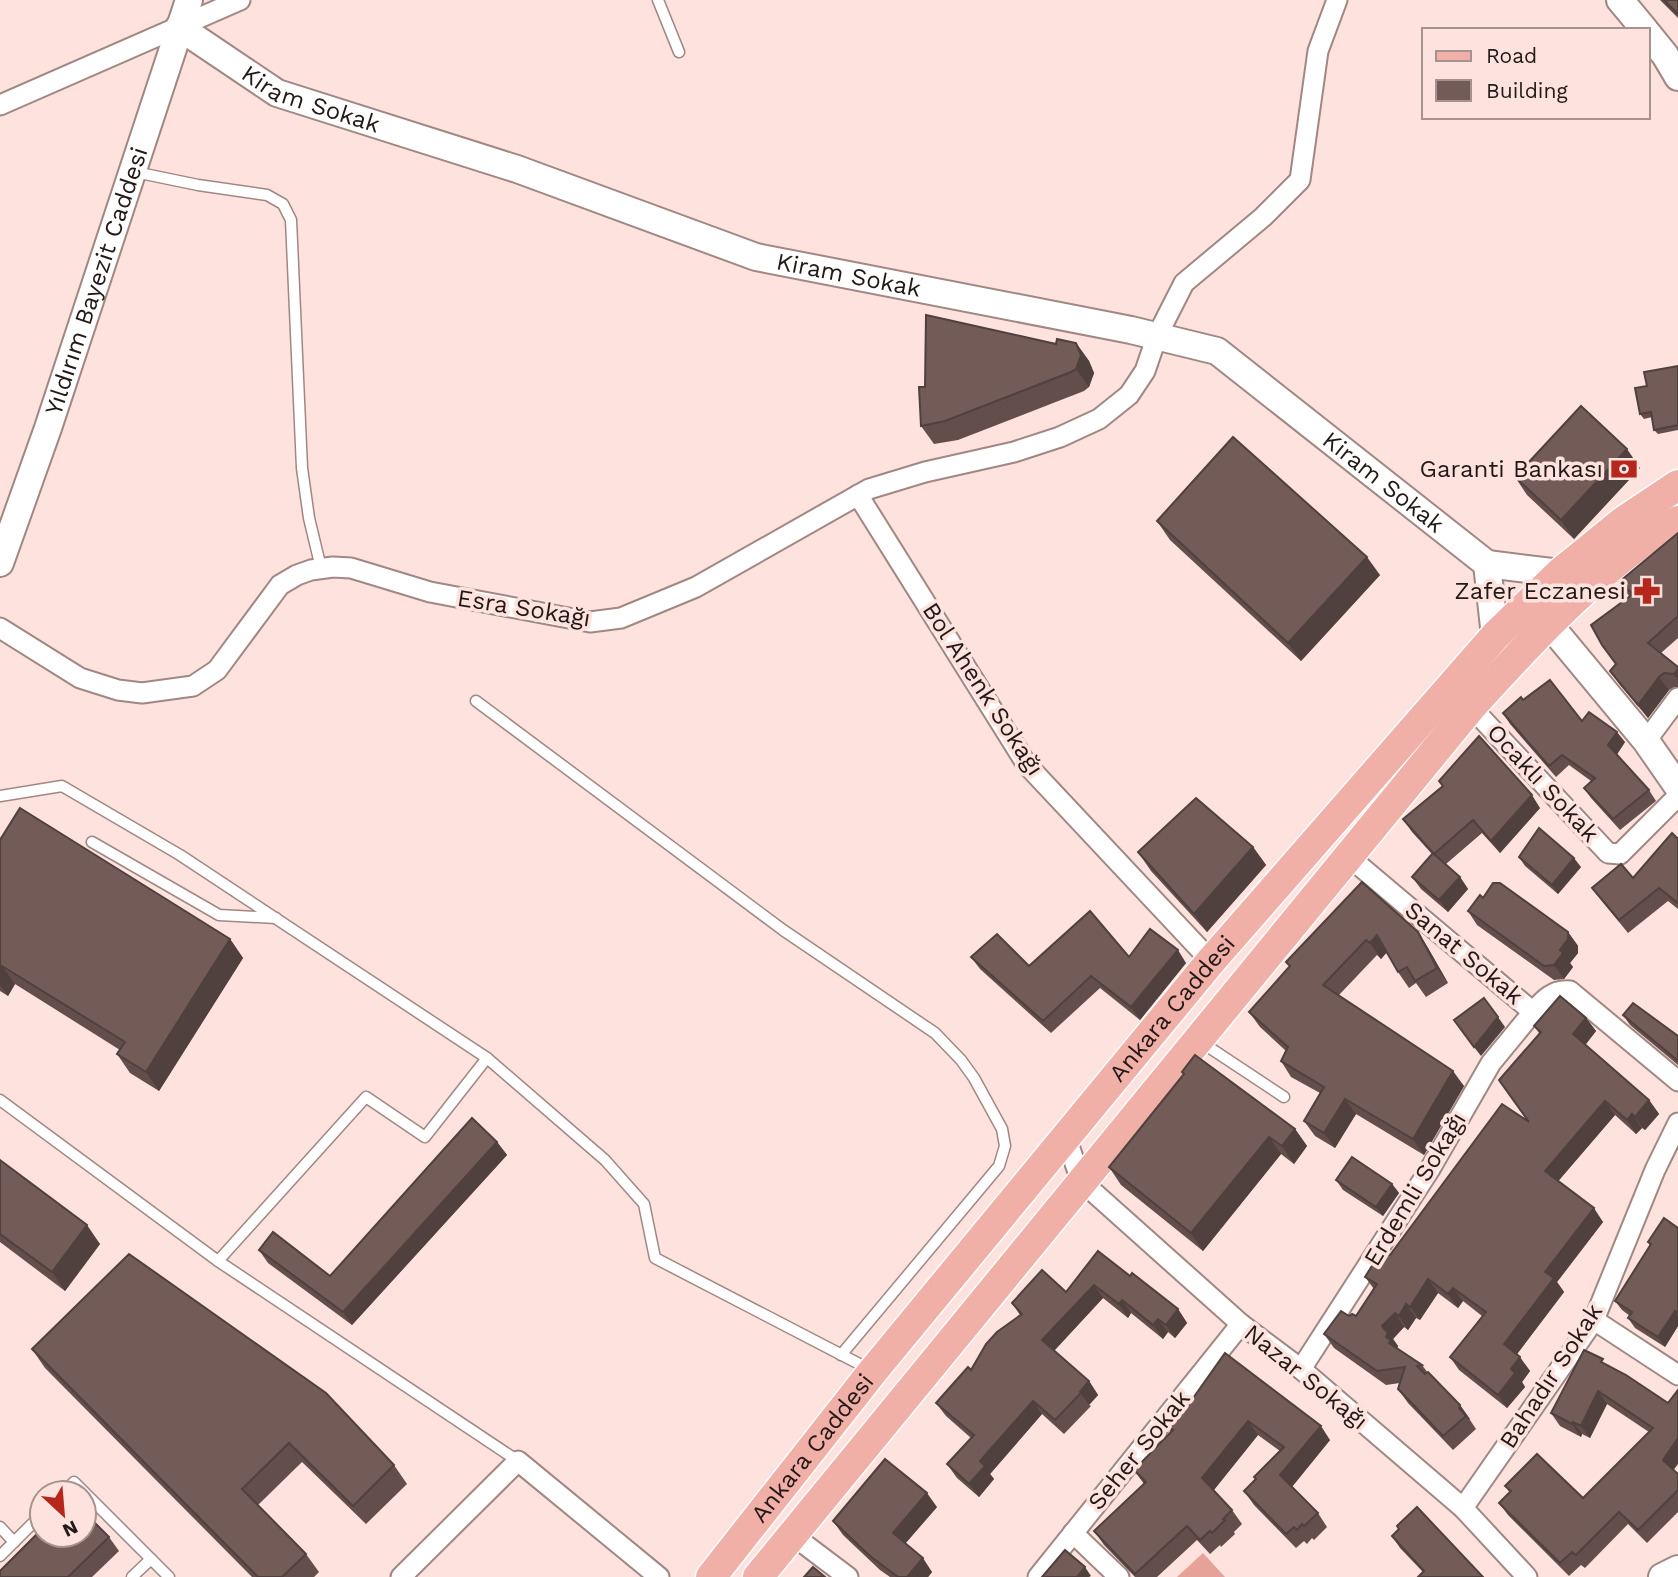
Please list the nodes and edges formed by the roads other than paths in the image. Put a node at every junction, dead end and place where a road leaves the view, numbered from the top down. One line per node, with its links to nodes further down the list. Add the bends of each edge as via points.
1 (189, 0): 6 (street, Yıldırım Bayezit Caddesi)
2 (240, 0): 6 (street)
3 (658, 0): 9 (lane)
4 (1337, 0): 13 (street, Esra Sokağı, via 1318,51 1300,180 1263,218 1184,283)
5 (1620, 0): 7 (street)
6 (178, 27): 11 (street); 12 (street, Yıldırım Bayezit Caddesi); 13 (street, Kiram Sokak, via 277,93 517,169 756,257)
7 (1643, 28)
8 (1650, 36): 10 (street)
9 (679, 52)
10 (1678, 78)
11 (0, 105)
12 (132, 172): 17 (street, Yıldırım Bayezit Caddesi); 19 (lane, via 267,195 288,212 302,468)
13 (1157, 336): 15 (street, Esra Sokağı, via 1144,371 1129,394 1099,419 1014,452 925,472); 18 (street, Kiram Sokak, via 1217,351)
14 (1678, 485): 20 (main road, Ankara Caddesi)
15 (858, 495): 19 (street, Esra Sokağı, via 696,587 621,618 590,622 430,592 351,568); 34 (street, Bol Ahenk Sokağı, via 1027,765)
16 (1678, 521): 21 (main road, Ankara Caddesi, via 1639,544)
17 (0, 563)
18 (1487, 564): 20 (street); 23 (street)
19 (321, 568): 22 (street, Esra Sokağı, via 280,585 217,670 193,686 142,693 118,690 80,678)
20 (1560, 573): 23 (main road, Ankara Caddesi)
21 (1548, 623): 26 (main road, Ankara Caddesi); 27 (street)
22 (0, 628)
23 (1495, 636): 34 (main road, Ankara Caddesi)
24 (1678, 698): 27 (street)
25 (476, 701): 47 (lane, via 772,922 935,1033 961,1060 999,1121 1005,1146 999,1166)
26 (1471, 707): 30 (street, Ocaklı Sokak, via 1608,853 1620,854); 32 (main road, Ankara Caddesi)
27 (1646, 741): 28 (street)
28 (1678, 787)
29 (0, 796): 33 (lane, via 62,786)
30 (1678, 796)
31 (92, 842): 33 (lane, via 219,915)
32 (1348, 856): 35 (street, Sanat Sokak); 36 (main road, Ankara Caddesi)
33 (276, 918): 37 (lane)
34 (1211, 961): 42 (main road, Ankara Caddesi)
35 (1532, 1012): 38 (street, Sanat Sokak, via 1549,995 1570,990); 48 (street, Erdemli Sokağı, via 1491,1063 1430,1169)
36 (1197, 1039): 39 (lane); 43 (main road, Ankara Caddesi)
37 (487, 1058): 44 (lane, via 425,1137 366,1097); 47 (lane, via 605,1160 644,1203 655,1258)
38 (1678, 1081)
39 (1284, 1097)
40 (0, 1100): 44 (lane)
41 (1678, 1123): 45 (street, Bahadır Sokak)
42 (1066, 1137): 43 (street); 49 (main road, Ankara Caddesi)
43 (1081, 1181): 46 (street, Nazar Sokağı); 57 (main road, Ankara Caddesi)
44 (218, 1261): 51 (lane)
45 (1594, 1320): 50 (street); 53 (street, Bahadır Sokak)
46 (1241, 1324): 48 (street, Nazar Sokağı); 56 (street, Seher Sokak)
47 (841, 1354): 49 (lane)
48 (1301, 1369): 53 (street, Nazar Sokağı)
49 (873, 1371): 66 (main road, Ankara Caddesi)
50 (1678, 1375)
51 (518, 1461): 64 (street); 65 (street)
52 (98, 1506): 60 (lane)
53 (1464, 1508): 71 (street, Nazar Sokağı)
54 (0, 1527): 58 (lane)
55 (28, 1528): 58 (lane)
56 (1073, 1533): 69 (street, Seher Sokak); 70 (street)
57 (791, 1534): 67 (main road, Ankara Caddesi); 68 (street)
58 (14, 1542): 59 (lane)
59 (0, 1556)
60 (151, 1559): 62 (lane); 63 (lane)
61 (1678, 1569): 72 (street)
62 (132, 1577)
63 (169, 1577)
64 (401, 1577)
65 (659, 1577)
66 (711, 1577)
67 (758, 1577)
68 (848, 1577)
69 (1038, 1577)
70 (1119, 1577)
71 (1527, 1577)
72 (1662, 1577)

